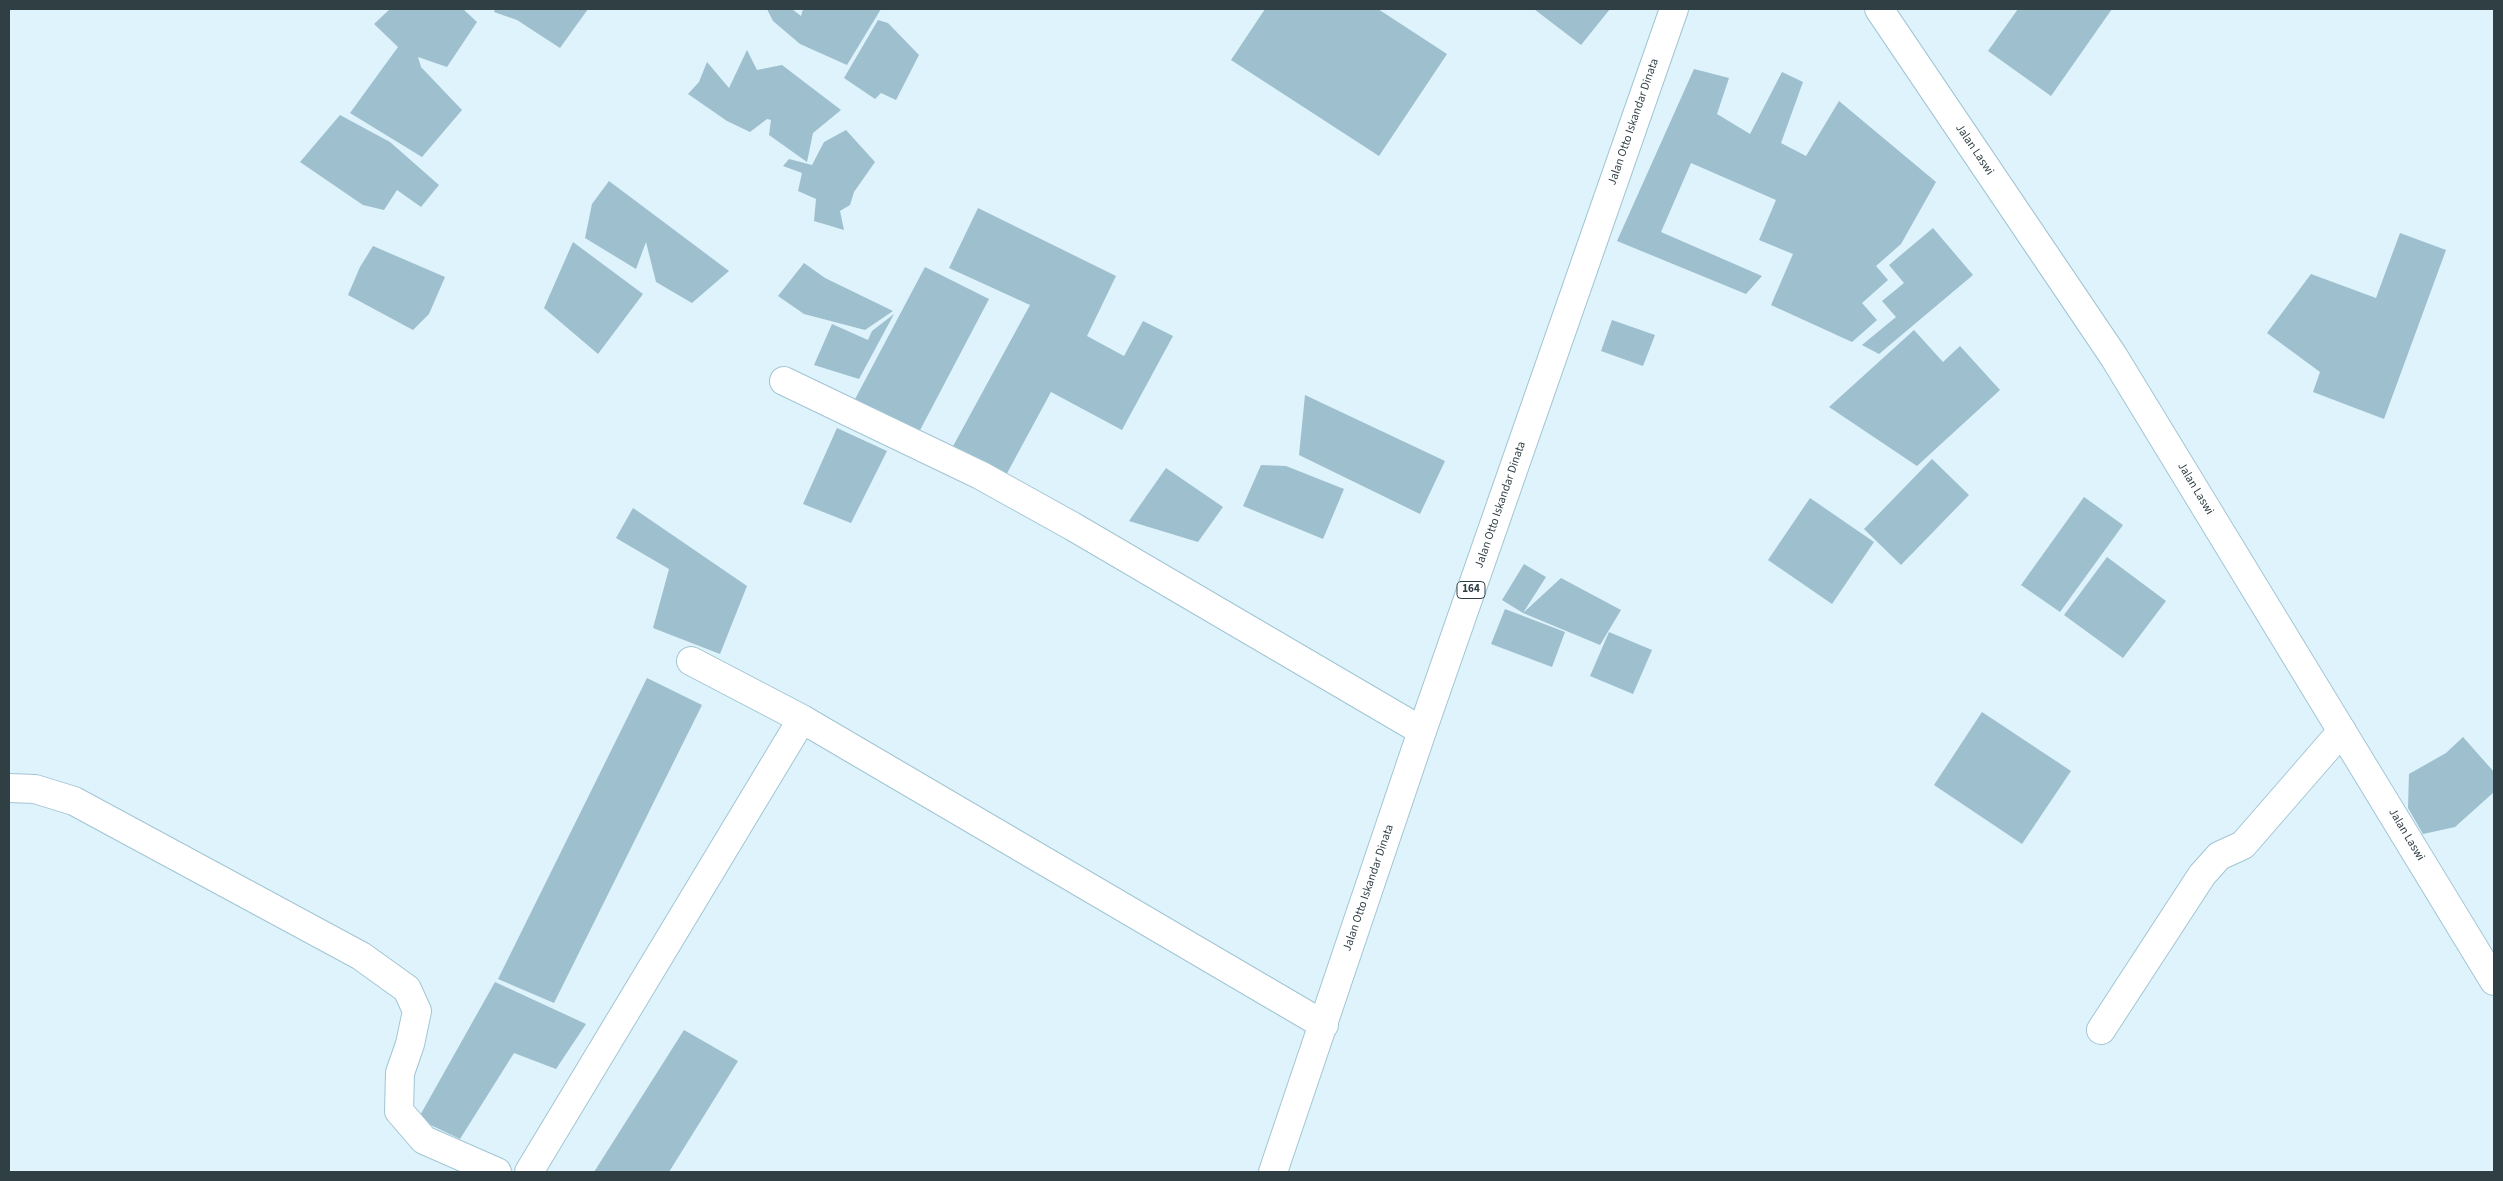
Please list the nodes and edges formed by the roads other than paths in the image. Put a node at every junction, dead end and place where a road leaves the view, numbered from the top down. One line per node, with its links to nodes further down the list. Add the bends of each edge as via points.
1 (1674, 9): 6 (street, Jalan Otto Iskandar Dinata / 164)
2 (1879, 9): 7 (street, Jalan Laswi, via 2114,357)
3 (784, 381): 6 (street, via 980,475)
4 (691, 661): 5 (street)
5 (802, 719): 10 (street); 13 (street)
6 (1422, 731): 10 (street, Jalan Otto Iskandar Dinata / 164)
7 (2342, 731): 9 (street, Jalan Laswi); 11 (street, via 2243,845 2219,856 2202,876)
8 (9, 788): 12 (street, via 36,789 74,801 361,956 408,989 417,1011 400,1073 399,1111 424,1140)
9 (2494, 981)
10 (1324, 1025): 14 (street, Jalan Otto Iskandar Dinata / 164)
11 (2101, 1030)
12 (497, 1172)
13 (529, 1172)
14 (1273, 1172)

